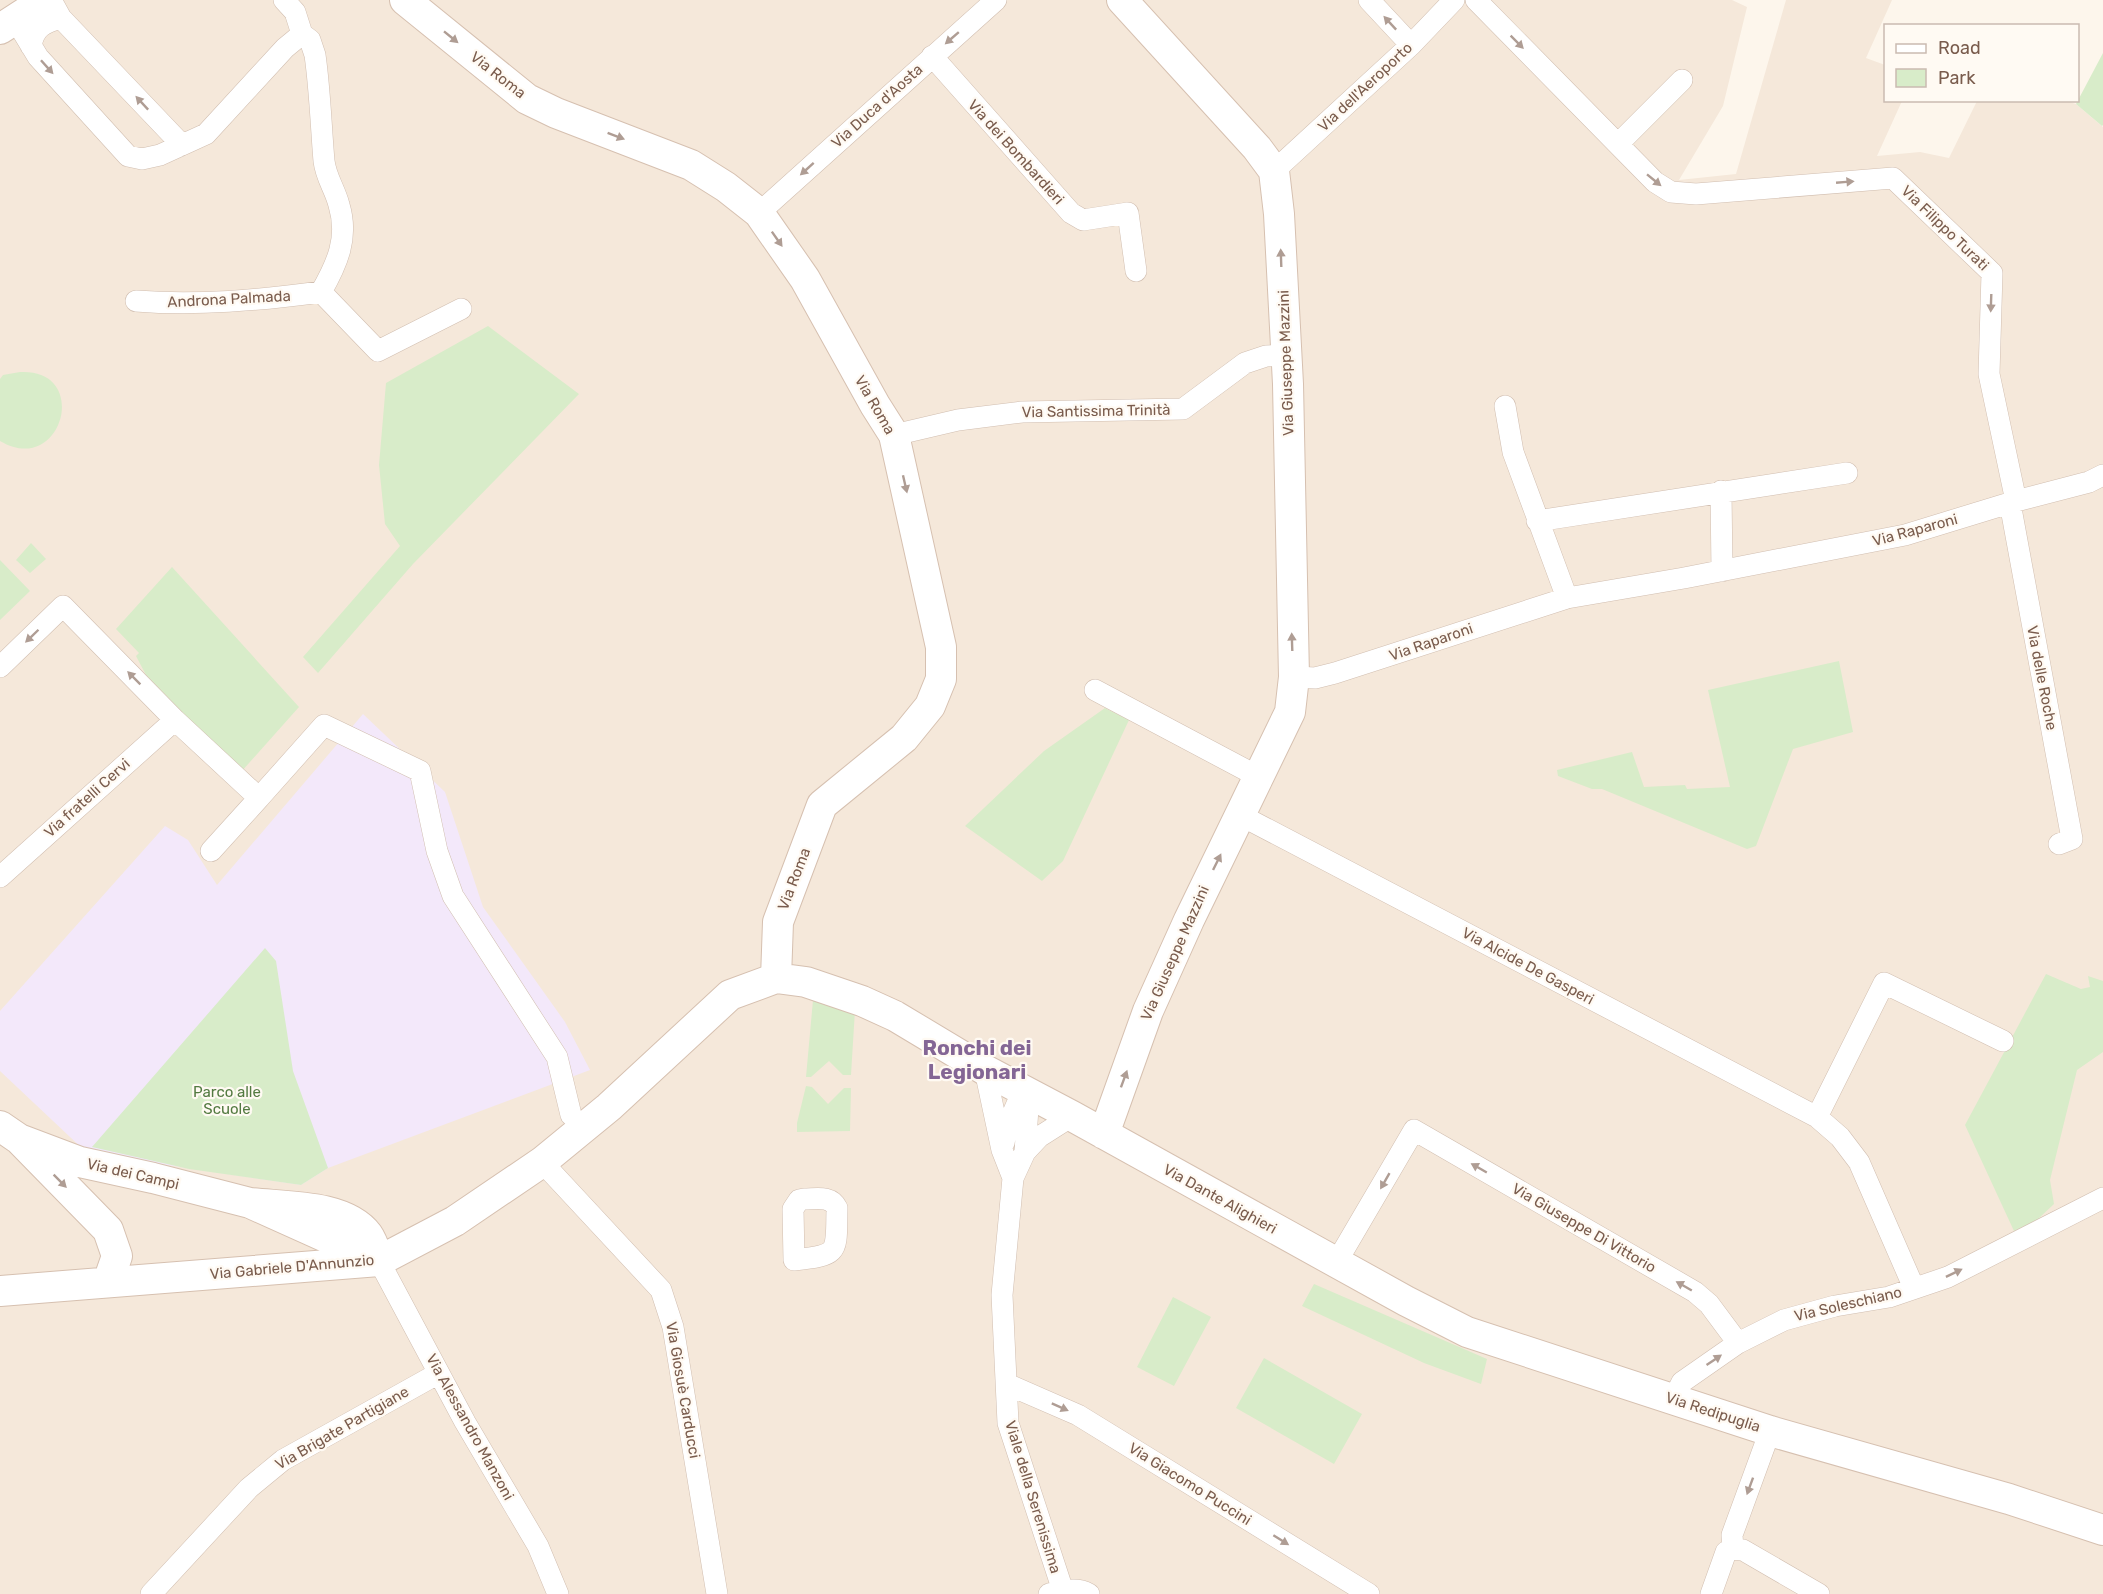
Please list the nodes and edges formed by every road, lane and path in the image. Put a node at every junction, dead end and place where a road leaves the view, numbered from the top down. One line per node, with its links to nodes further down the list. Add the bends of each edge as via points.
1 (284, 0): 9 (street, via 295,12)
2 (405, 0): 17 (street, Via Roma, one-way to 17, via 527,99 691,165)
3 (996, 0): 12 (street, Via Duca d'Aosta, one-way to 12)
4 (1122, 0): 16 (street)
5 (1369, 0): 10 (street, one-way to 5)
6 (1454, 0): 10 (street, Via dell'Aeroporto)
7 (1476, 0): 14 (street, Via Filippo Turati, one-way to 14)
8 (34, 10): 11 (street); 11 (street, via 40,26 33,34); 15 (street, one-way to 8)
9 (302, 34): 15 (street, via 206,134); 19 (street, via 310,40 315,55 326,175 342,215 337,265)
10 (1411, 45): 16 (street, Via dell'Aeroporto)
11 (31, 46): 15 (street, one-way to 15, via 128,156 142,159)
12 (932, 56): 17 (street, Via Duca d'Aosta, one-way to 17); 18 (street, Via dei Bombardieri, via 1071,213 1083,220 1128,213)
13 (1682, 80): 14 (street)
14 (1618, 144): 28 (street, Via Filippo Turati, one-way to 28, via 1655,182 1671,192 1696,194 1893,178 1992,273 1989,374)
15 (182, 145)
16 (1274, 171): 22 (street, Via Giuseppe Mazzini, one-way to 16)
17 (759, 213): 24 (street, Via Roma, one-way to 24, via 805,279)
18 (1136, 270)
19 (321, 292): 20 (street, Androna Palmada, via 167,304); 21 (street, via 378,351)
20 (136, 301)
21 (461, 309)
22 (1285, 355): 24 (street, Via Santissima Trinità, via 1245,363 1183,409 1022,412 958,420); 33 (street, Via Giuseppe Mazzini, one-way to 22)
23 (1505, 406): 29 (street, via 1513,452)
24 (894, 435): 42 (street, Via Roma, one-way to 42, via 941,647 941,679 930,706 904,738 822,805 778,922)
25 (1847, 473): 27 (street)
26 (2098, 480): 28 (street, Via Raparoni)
27 (1721, 491): 29 (street); 30 (street)
28 (2013, 502): 30 (street, Via Raparoni, via 1905,535); 39 (street, Via delle Roche, via 2072,839)
29 (1537, 520): 31 (street)
30 (1722, 571): 31 (street, Via Raparoni)
31 (1567, 598): 33 (street, Via Raparoni, via 1335,673 1315,678)
32 (0, 667): 35 (street, one-way to 32, via 63,606)
33 (1294, 677): 36 (street, Via Giuseppe Mazzini, via 1290,712)
34 (1095, 690): 36 (street)
35 (175, 720): 37 (street); 41 (street, Via fratelli Cervi)
36 (1258, 777): 38 (street, Via Giuseppe Mazzini)
37 (259, 798): 40 (street); 46 (street, via 324,725 420,771 437,851 453,896 557,1057)
38 (1240, 815): 48 (street, Via Alcide De Gasperi); 50 (street, Via Giuseppe Mazzini, one-way to 38, via 1148,1011)
39 (2059, 844)
40 (211, 851)
41 (0, 876)
42 (776, 978): 44 (street, Via Dante Alighieri, via 806,982 862,1001 895,1016); 53 (street, Via Gabriele D'Annunzio, via 730,995 609,1107)
43 (2003, 1041): 48 (street, via 1884,983)
44 (985, 1070): 45 (street, Via Dante Alighieri); 51 (street, Viale della Serenissima)
45 (1024, 1091): 47 (street, Via Dante Alighieri); 51 (street, via 1007,1125); 52 (street, via 1028,1108)
46 (571, 1114)
47 (1072, 1116): 50 (street, Via Dante Alighieri); 52 (street, via 1039,1137)
48 (1817, 1117): 59 (street, Via Alcide De Gasperi, via 1840,1137 1859,1162)
49 (9, 1132): 56 (street, Via dei Campi, via 80,1162 249,1203 327,1211 352,1222 368,1235); 58 (street, Via dei Campi, one-way to 58, via 108,1230 117,1256)
50 (1104, 1134): 57 (street, Via Dante Alighieri)
51 (1002, 1150): 54 (street, Viale della Serenissima)
52 (1025, 1152): 54 (street)
53 (542, 1162): 56 (street, Via Gabriele D'Annunzio, via 455,1221); 71 (street, Via Giosuè Carducci, via 664,1297 672,1320)
54 (1013, 1178): 63 (street, Viale della Serenissima, via 1002,1295)
55 (2103, 1198): 59 (street, Via Soleschiano, one-way to 55, via 1948,1276)
56 (379, 1261): 58 (street, Via Gabriele D'Annunzio); 62 (street, Via Alessandro Manzoni)
57 (1336, 1263): 61 (street, Via Giuseppe Di Vittorio, one-way to 57, via 1695,1293 1414,1130); 64 (street, Via Redipuglia, via 1467,1332)
58 (108, 1282): 60 (street, Via Gabriele D'Annunzio)
59 (1914, 1288): 61 (street, Via Soleschiano, via 1785,1320)
60 (0, 1291)
61 (1738, 1343): 64 (street, Via Soleschiano, one-way to 61, via 1682,1382)
62 (438, 1373): 68 (street, Via Brigate Partigiane, via 283,1460 249,1488); 70 (street, Via Alessandro Manzoni, via 538,1546)
63 (1007, 1384): 69 (street, Viale della Serenissima, via 1008,1423); 73 (street, Via Giacomo Puccini, one-way to 73, via 1078,1415)
64 (1672, 1400): 65 (street, Via Redipuglia)
65 (1770, 1431): 66 (street, Via Redipuglia); 67 (street, one-way to 67, via 1732,1535)
66 (2103, 1530)
67 (1733, 1548): 74 (street, via 1726,1552); 75 (street)
68 (157, 1592)
69 (1058, 1593): 72 (street)
70 (558, 1594)
71 (717, 1594)
72 (1089, 1594)
73 (1369, 1594)
74 (1711, 1594)
75 (1820, 1594)

